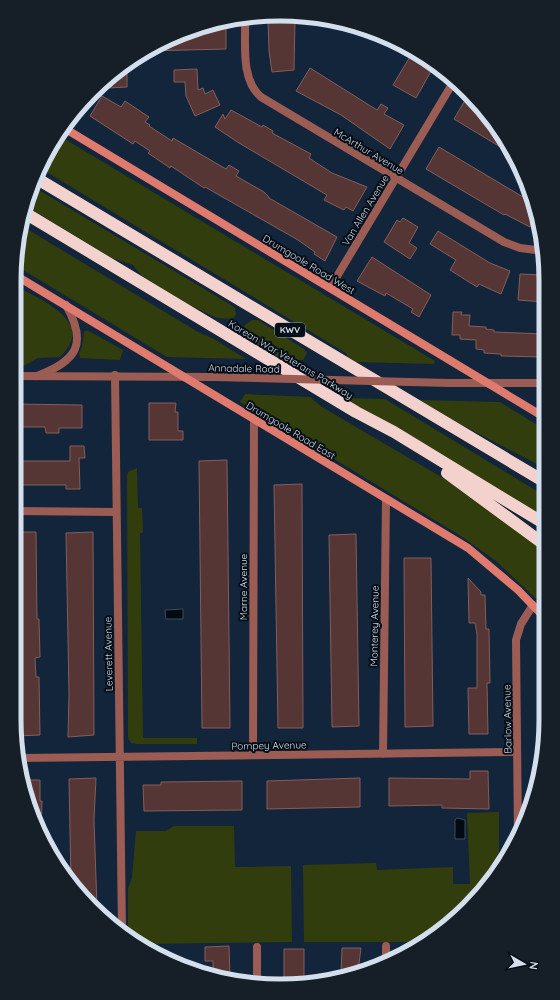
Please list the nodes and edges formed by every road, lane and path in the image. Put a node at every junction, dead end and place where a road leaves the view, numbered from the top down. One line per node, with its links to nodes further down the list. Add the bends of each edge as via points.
1 (245, 23): 4 (street, McArthur Avenue, via 247,75 251,87)
2 (451, 85): 4 (street, Van Allen Avenue)
3 (70, 129): 9 (main road, Drumgoole Road West)
4 (395, 178): 7 (street, McArthur Avenue, via 504,242 520,248); 9 (street, Van Allen Avenue)
5 (41, 181): 20 (highway, KWV)
6 (29, 215): 17 (highway, Korean War Veterans Parkway)
7 (537, 250)
8 (21, 278): 10 (main road, Drumgoole Road East)
9 (330, 288): 15 (main road, Drumgoole Road West)
10 (66, 305): 13 (street, via 78,331 74,351 66,362); 14 (main road, Drumgoole Road East)
11 (115, 375): 13 (street, Annadale Road); 14 (street, Annadale Road); 23 (street, Leverett Avenue)
12 (21, 376): 13 (street, Annadale Road)
13 (36, 376)
14 (184, 377): 15 (street, Annadale Road, bridge); 19 (main road, Drumgoole Road East)
15 (488, 383): 16 (street, Annadale Road); 18 (main road, Drumgoole Road West)
16 (539, 383)
17 (356, 412): 24 (highway, Korean War Veterans Parkway, via 394,432); 25 (highway)
18 (539, 414)
19 (254, 419): 21 (main road, Drumgoole Road East); 30 (street, Marne Avenue)
20 (539, 478)
21 (386, 499): 26 (main road, Drumgoole Road East, via 468,548); 29 (street, Monterey Avenue)
22 (21, 511): 23 (street)
23 (116, 512): 31 (street, Leverett Avenue)
24 (539, 520)
25 (539, 540)
26 (533, 605): 27 (main road, Drumgoole Road East); 28 (street, Barlow Avenue, via 516,640)
27 (539, 612)
28 (517, 752): 29 (street, Pompey Avenue); 33 (street, Barlow Avenue)
29 (383, 754): 30 (street, Pompey Avenue)
30 (253, 755): 31 (street, Pompey Avenue)
31 (120, 757): 32 (street, Pompey Avenue); 34 (street, Leverett Avenue)
32 (24, 758)
33 (518, 822)
34 (122, 925)
35 (386, 946): 37 (street)
36 (256, 947): 38 (street)
37 (386, 956)
38 (257, 978)

